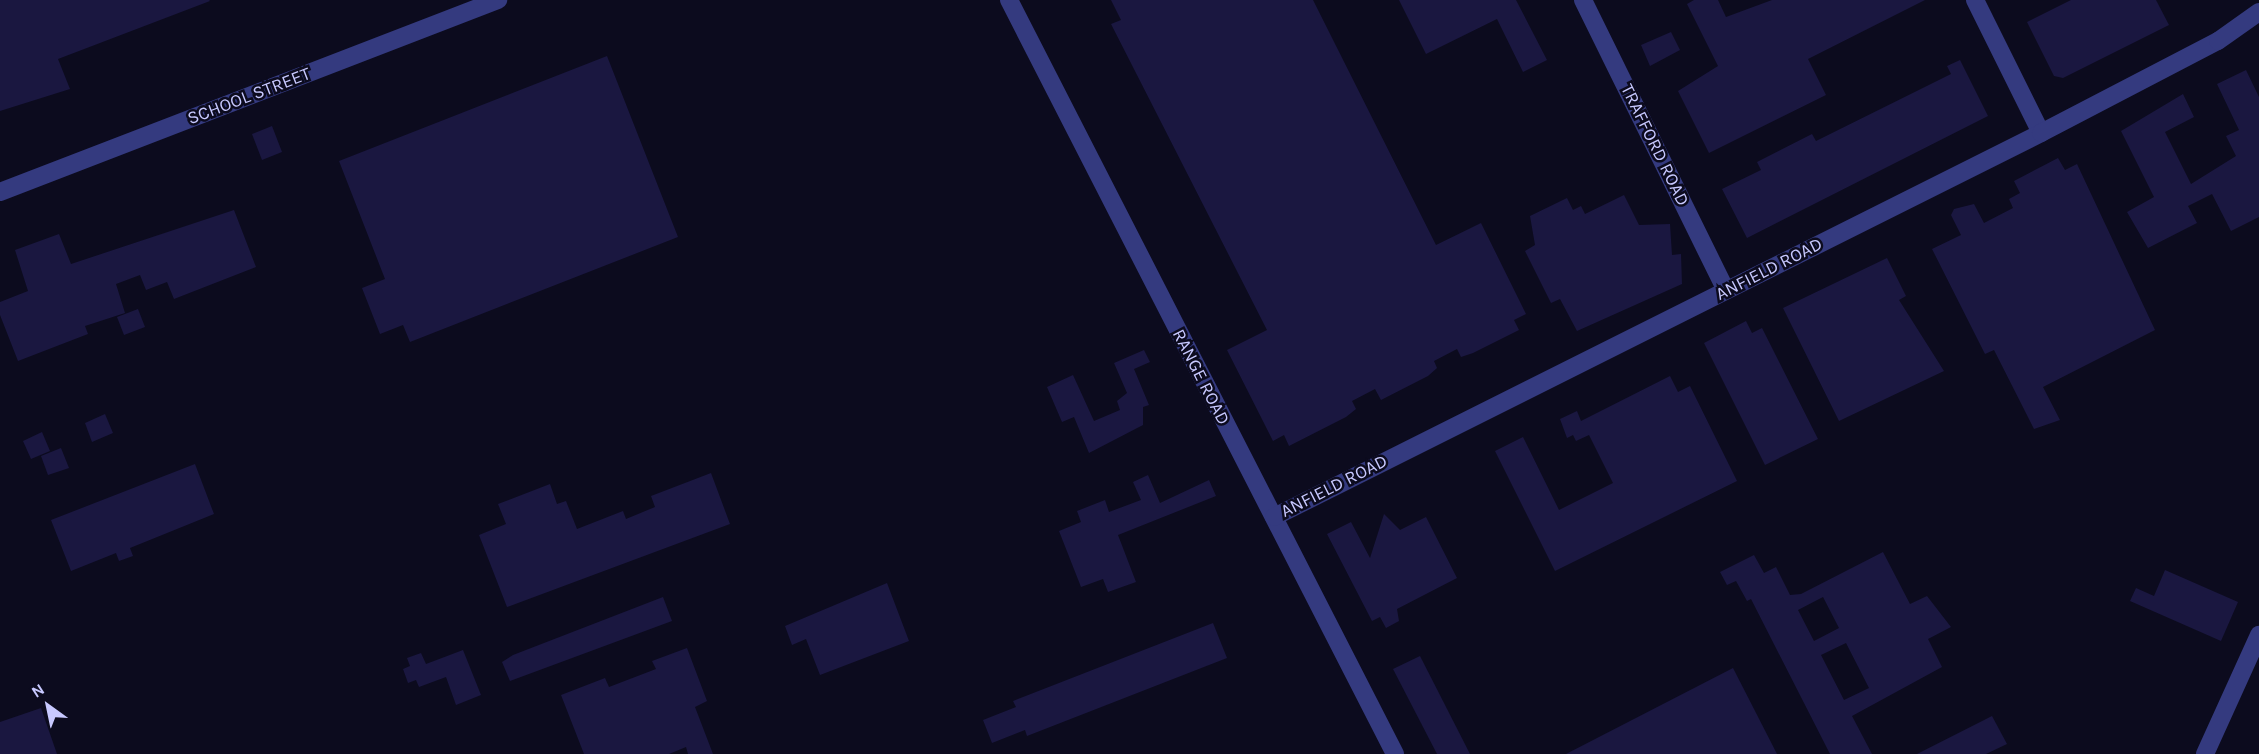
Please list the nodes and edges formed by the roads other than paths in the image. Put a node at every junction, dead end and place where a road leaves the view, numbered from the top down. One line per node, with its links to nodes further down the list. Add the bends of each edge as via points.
1 (498, 0): 7 (street, SCHOOL STREET)
2 (1009, 0): 9 (street, RANGE ROAD)
3 (1583, 0): 8 (street, TRAFFORD ROAD)
4 (1975, 0): 6 (street)
5 (2259, 12): 6 (street, ANFIELD ROAD, via 2218,41)
6 (2041, 133): 8 (street, ANFIELD ROAD)
7 (0, 192)
8 (1726, 290): 9 (street, ANFIELD ROAD)
9 (1274, 517): 12 (street, RANGE ROAD)
10 (2259, 635): 11 (street)
11 (2210, 752)
12 (1395, 754)

